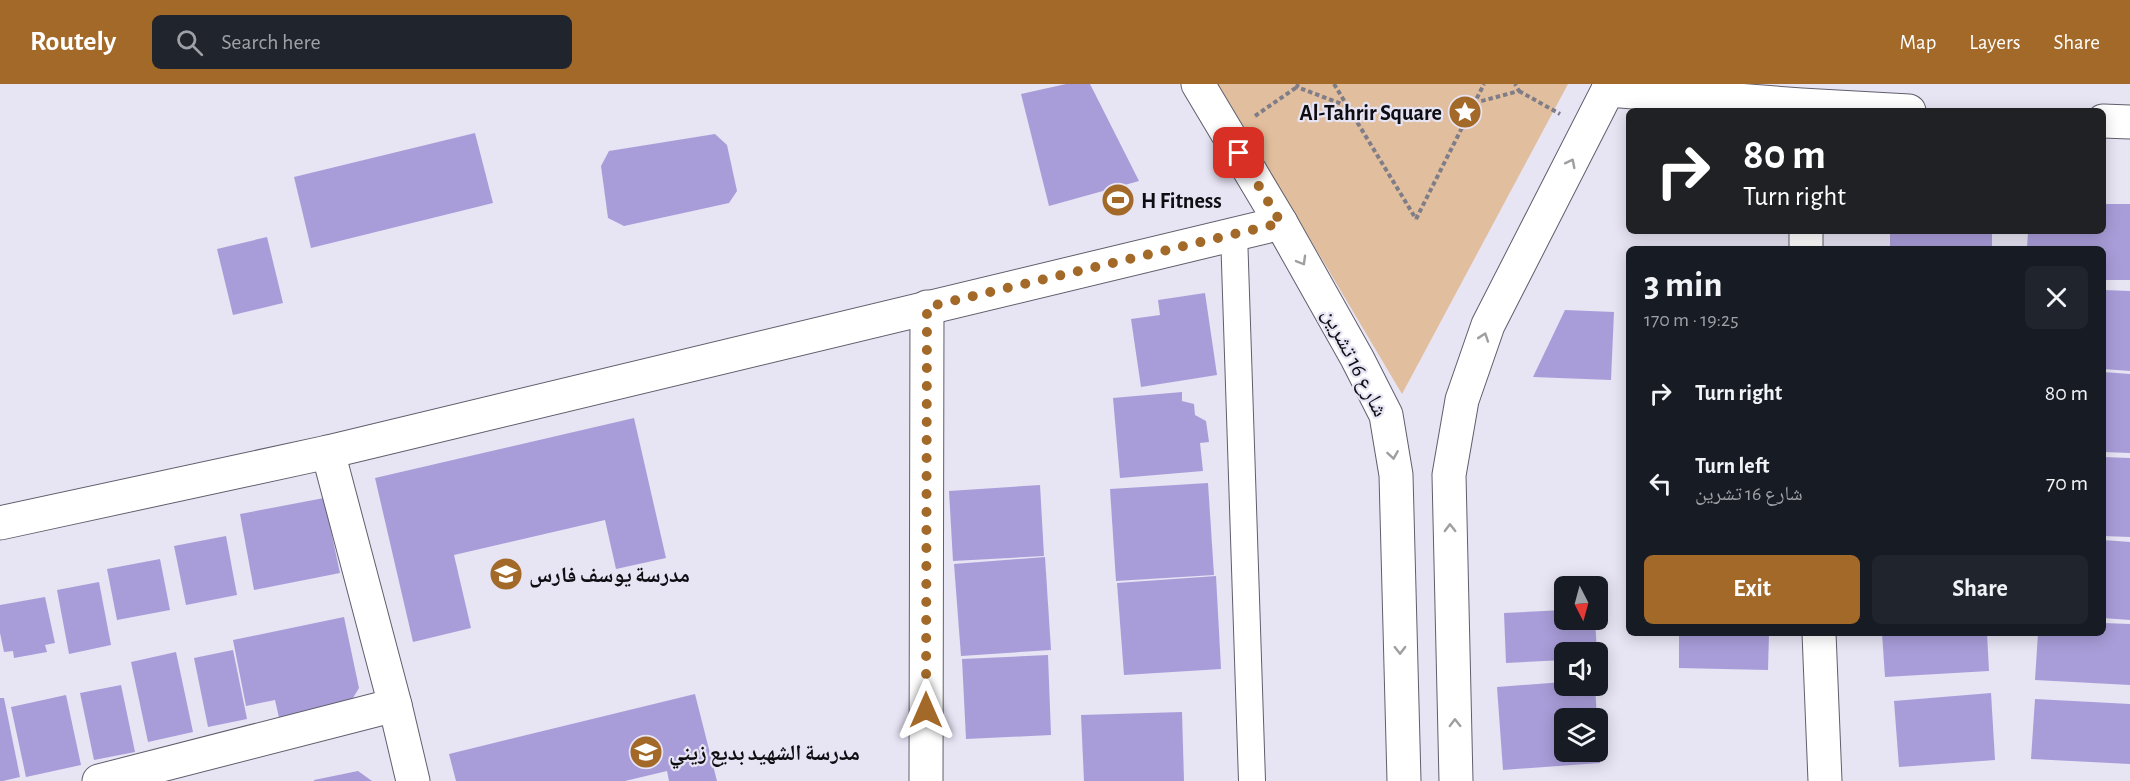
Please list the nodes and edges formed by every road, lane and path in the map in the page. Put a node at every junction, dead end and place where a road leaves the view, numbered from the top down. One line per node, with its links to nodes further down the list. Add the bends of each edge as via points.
1 (1198, 84): 14 (street, شارع 16 تشرين)
2 (1334, 84): 9 (path)
3 (1484, 84): 8 (path)
4 (1515, 84): 7 (path)
5 (1297, 85): 9 (path); 14 (path)
6 (1610, 87): 10 (street); 13 (street)
7 (1519, 90): 8 (path); 13 (path)
8 (1474, 104): 9 (path, via 1416,219)
9 (1347, 106)
10 (1801, 108)
11 (2106, 121): 12 (street)
12 (2130, 122)
13 (1588, 131): 27 (street, one-way to 13, via 1449,475 1462,400 1488,325)
14 (1228, 135): 15 (street, شارع 16 تشرين)
15 (1281, 223): 16 (street); 26 (street, شارع 16 تشرين, one-way to 26, via 1386,415 1396,475)
16 (1234, 233): 17 (street); 25 (street)
17 (927, 307): 18 (street); 24 (street)
18 (328, 452): 19 (street); 21 (street)
19 (0, 524)
20 (1820, 636): 28 (street)
21 (395, 705): 22 (street); 23 (street)
22 (99, 781)
23 (413, 781)
24 (926, 781)
25 (1252, 781)
26 (1404, 781)
27 (1456, 781)
28 (1825, 781)

